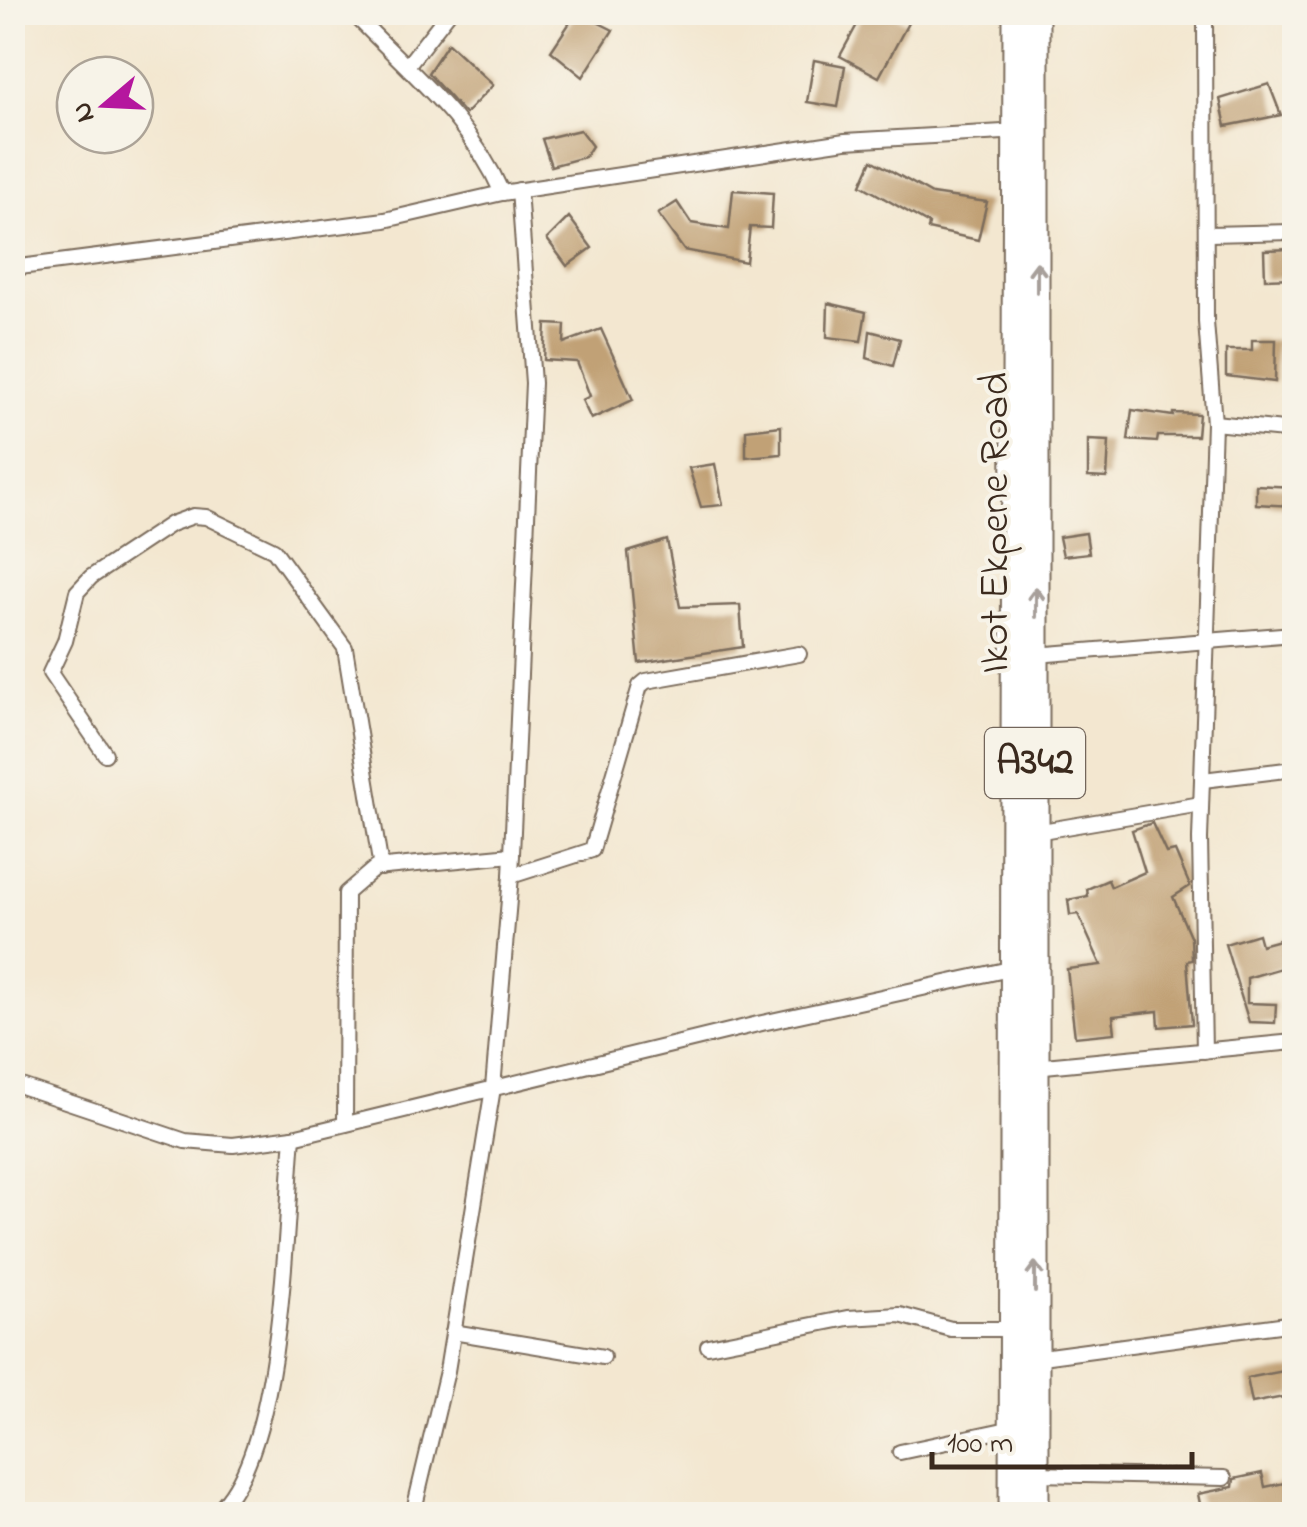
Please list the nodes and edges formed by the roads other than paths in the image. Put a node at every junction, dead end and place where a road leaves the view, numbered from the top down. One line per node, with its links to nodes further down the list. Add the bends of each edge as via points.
1 (352, 12): 6 (street)
2 (449, 12): 6 (street)
3 (1016, 12): 7 (highway, Ikot Ekpene Road / A342)
4 (1036, 12): 7 (highway, Ikot Ekpene Road / A342)
5 (1205, 12): 11 (street)
6 (407, 66): 9 (street, via 473,138)
7 (1027, 131): 8 (street, via 845,141); 18 (highway, Ikot Ekpene Road / A342, one-way to 7); 23 (highway, Ikot Ekpene Road / A342)
8 (519, 190): 9 (street); 24 (street, via 534,383)
9 (502, 193): 12 (street, via 385,220)
10 (1294, 232): 11 (street)
11 (1209, 234): 13 (street, via 1206,322)
12 (12, 268)
13 (1214, 423): 14 (street); 16 (street)
14 (1294, 431)
15 (1294, 634): 16 (street)
16 (1209, 638): 18 (street); 21 (street)
17 (798, 654): 26 (street, via 646,681 592,850)
18 (1036, 654): 23 (highway, Ikot Ekpene Road / A342)
19 (105, 754): 25 (street, via 50,673 77,592 90,576 171,524 206,517 274,550 345,648)
20 (1294, 769): 21 (street)
21 (1202, 780): 22 (street)
22 (1202, 804): 23 (street); 29 (street)
23 (1025, 834): 27 (highway, Ikot Ekpene Road / A342)
24 (512, 855): 25 (street); 26 (street)
25 (381, 868): 33 (street, via 346,893)
26 (511, 876): 32 (street)
27 (1025, 966): 30 (highway, Ikot Ekpene Road / A342); 32 (street); 36 (highway, Ikot Ekpene Road / A342)
28 (1294, 1042): 29 (street)
29 (1204, 1051): 30 (street)
30 (1034, 1067): 36 (highway, Ikot Ekpene Road / A342, one-way to 30)
31 (12, 1083): 34 (street, via 185,1140 233,1145)
32 (493, 1088): 33 (street); 37 (street)
33 (345, 1124): 34 (street)
34 (292, 1137): 45 (street, via 260,1434 228,1504)
35 (1294, 1323): 40 (street)
36 (1024, 1329): 38 (street, via 950,1328 900,1314); 40 (highway, Ikot Ekpene Road / A342)
37 (454, 1332): 39 (street); 46 (street)
38 (708, 1346)
39 (603, 1357)
40 (1024, 1360): 41 (highway, Ikot Ekpene Road / A342); 43 (highway, Ikot Ekpene Road / A342)
41 (1013, 1428): 42 (street); 47 (highway, Ikot Ekpene Road / A342)
42 (900, 1452)
43 (1036, 1474): 44 (street); 48 (highway, Ikot Ekpene Road / A342)
44 (1224, 1478)
45 (213, 1514)
46 (413, 1514)
47 (1012, 1514)
48 (1036, 1514)

